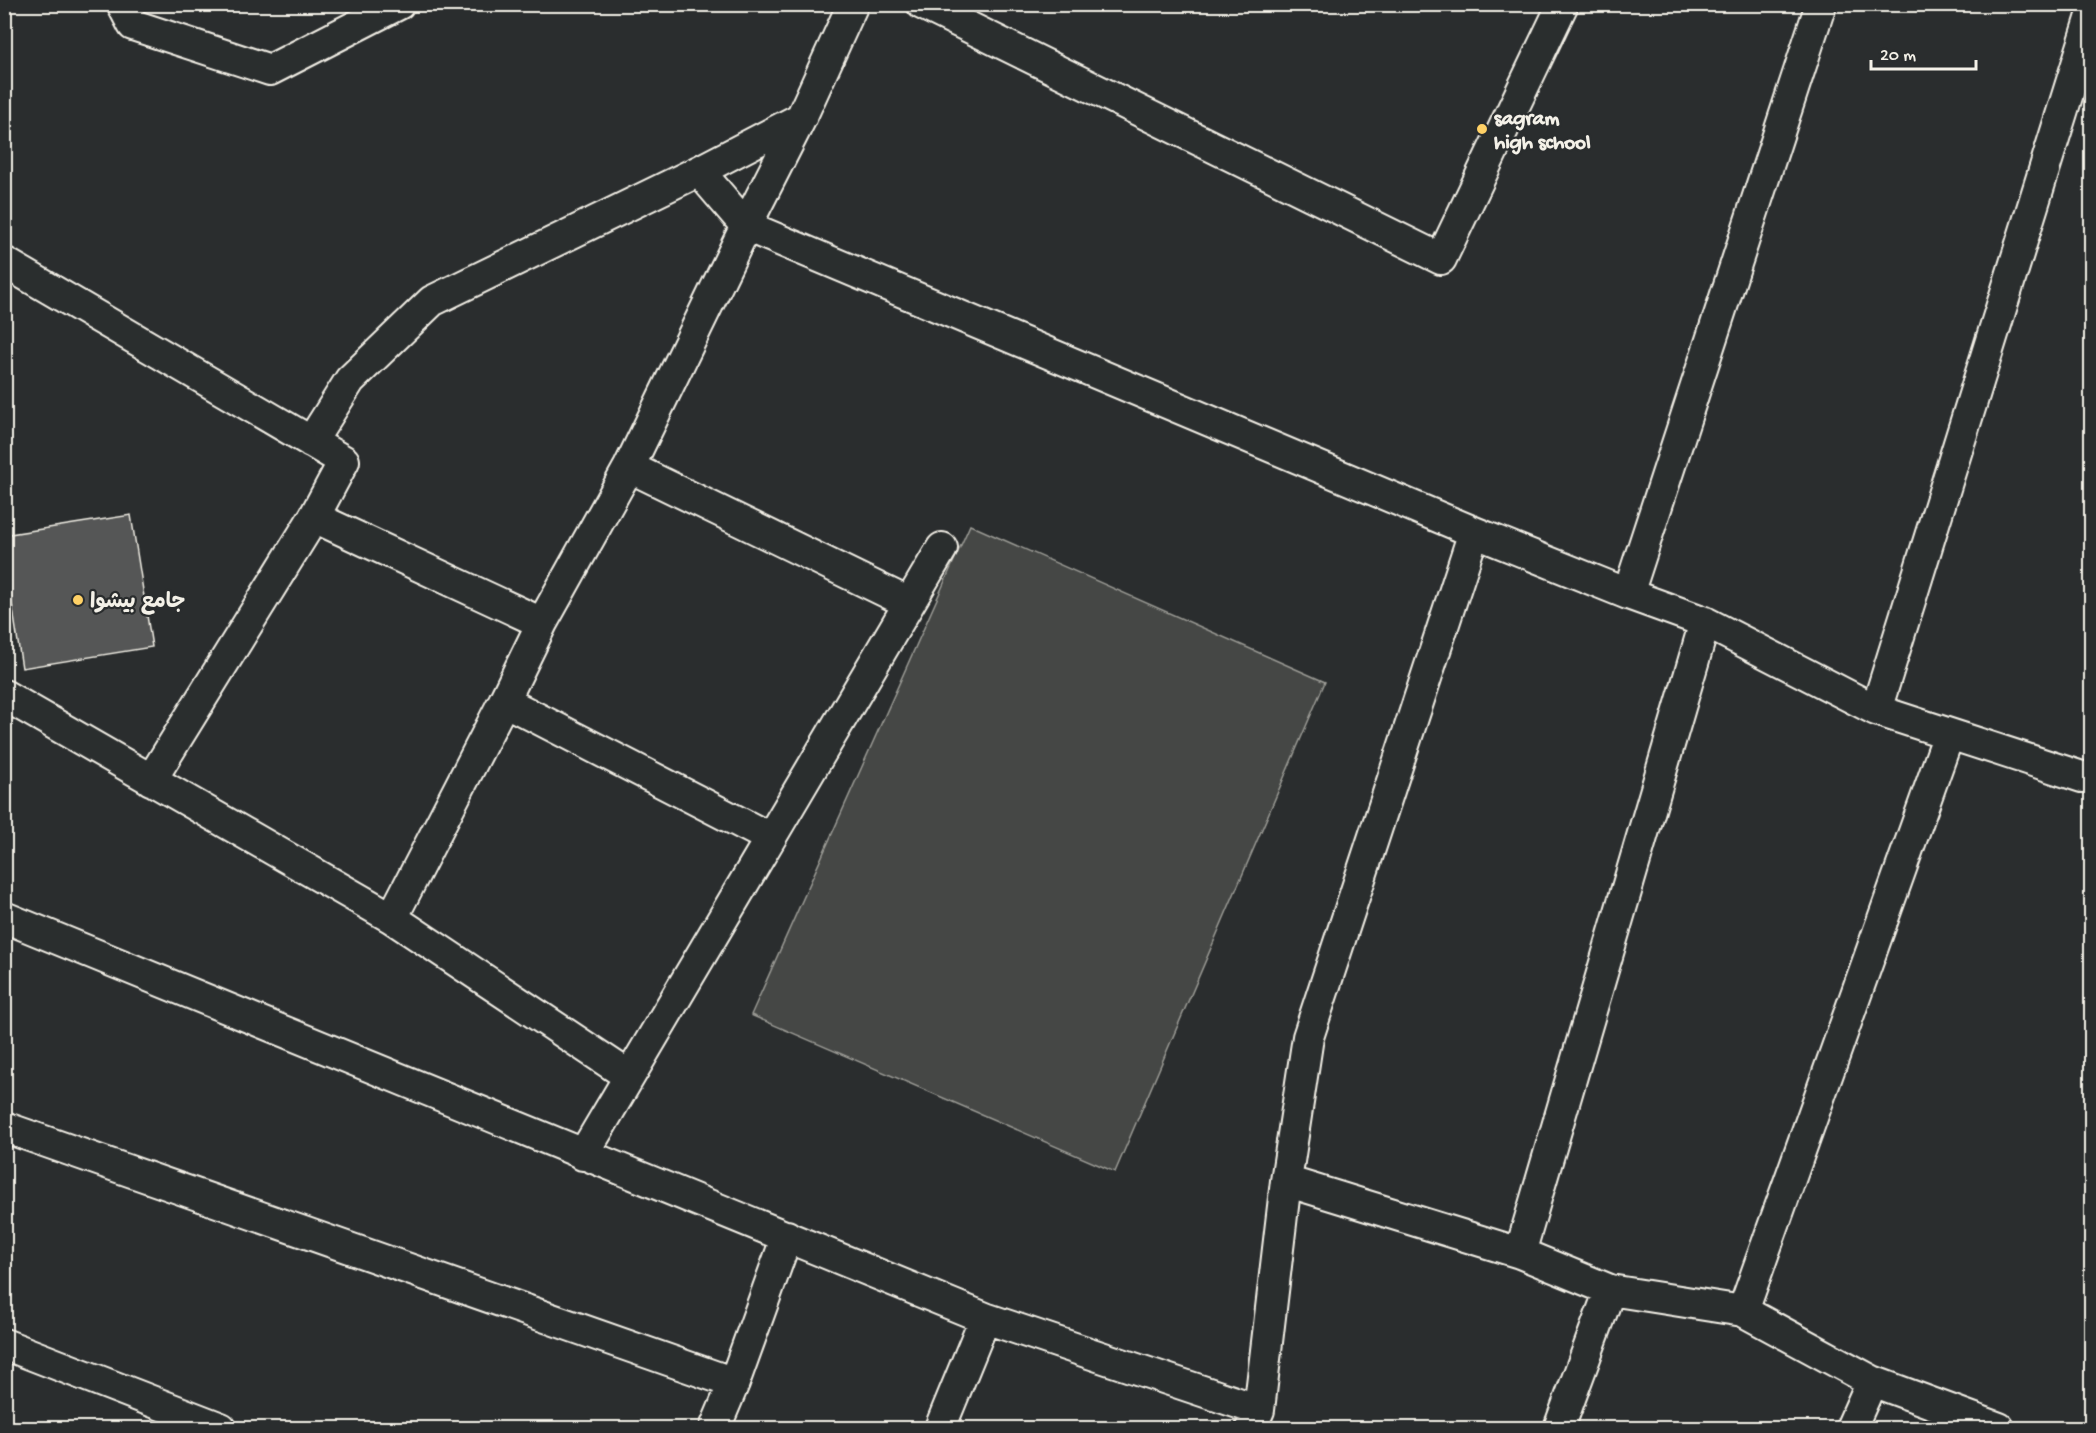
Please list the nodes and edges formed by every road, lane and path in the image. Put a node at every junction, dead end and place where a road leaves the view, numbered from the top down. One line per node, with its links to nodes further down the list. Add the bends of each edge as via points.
1 (122, 4): 2 (street, via 133,25 270,70)
2 (399, 4)
3 (853, 4): 8 (street)
4 (1821, 4): 17 (street)
5 (925, 5): 6 (street, via 1440,259)
6 (1555, 7)
7 (2091, 16): 23 (street)
8 (801, 118): 9 (street); 10 (street)
9 (699, 171): 10 (street); 12 (street, via 432,302 350,380)
10 (746, 226): 13 (street); 15 (street)
11 (4, 262): 12 (street)
12 (311, 442): 14 (street, via 344,461)
13 (629, 467): 18 (street); 20 (street)
14 (314, 517): 20 (street); 26 (street)
15 (1474, 532): 17 (street); 33 (street, via 1308,1037)
16 (942, 548): 18 (street)
17 (1628, 594): 19 (street)
18 (909, 603): 27 (street)
19 (1705, 622): 23 (street); 35 (street)
20 (542, 623): 22 (street)
21 (4, 695): 26 (street)
22 (504, 701): 27 (street); 29 (street)
23 (1876, 710): 24 (street)
24 (1949, 734): 25 (street); 37 (street)
25 (2082, 777)
26 (151, 780): 29 (street)
27 (770, 838): 30 (street)
28 (4, 917): 32 (street)
29 (392, 918): 30 (street)
30 (629, 1076): 32 (street)
31 (4, 1127): 41 (street)
32 (583, 1155): 34 (street)
33 (1286, 1181): 35 (street); 42 (street)
34 (787, 1236): 38 (street); 41 (street)
35 (1520, 1253): 36 (street)
36 (1610, 1290): 37 (street); 46 (street)
37 (1743, 1311): 40 (street)
38 (985, 1318): 42 (street); 45 (street)
39 (4, 1344): 43 (street)
40 (1872, 1381): 47 (street); 48 (street)
41 (734, 1383): 44 (street)
42 (1255, 1419)
43 (221, 1428)
44 (715, 1428)
45 (940, 1428)
46 (1559, 1428)
47 (1851, 1428)
48 (1999, 1428)

